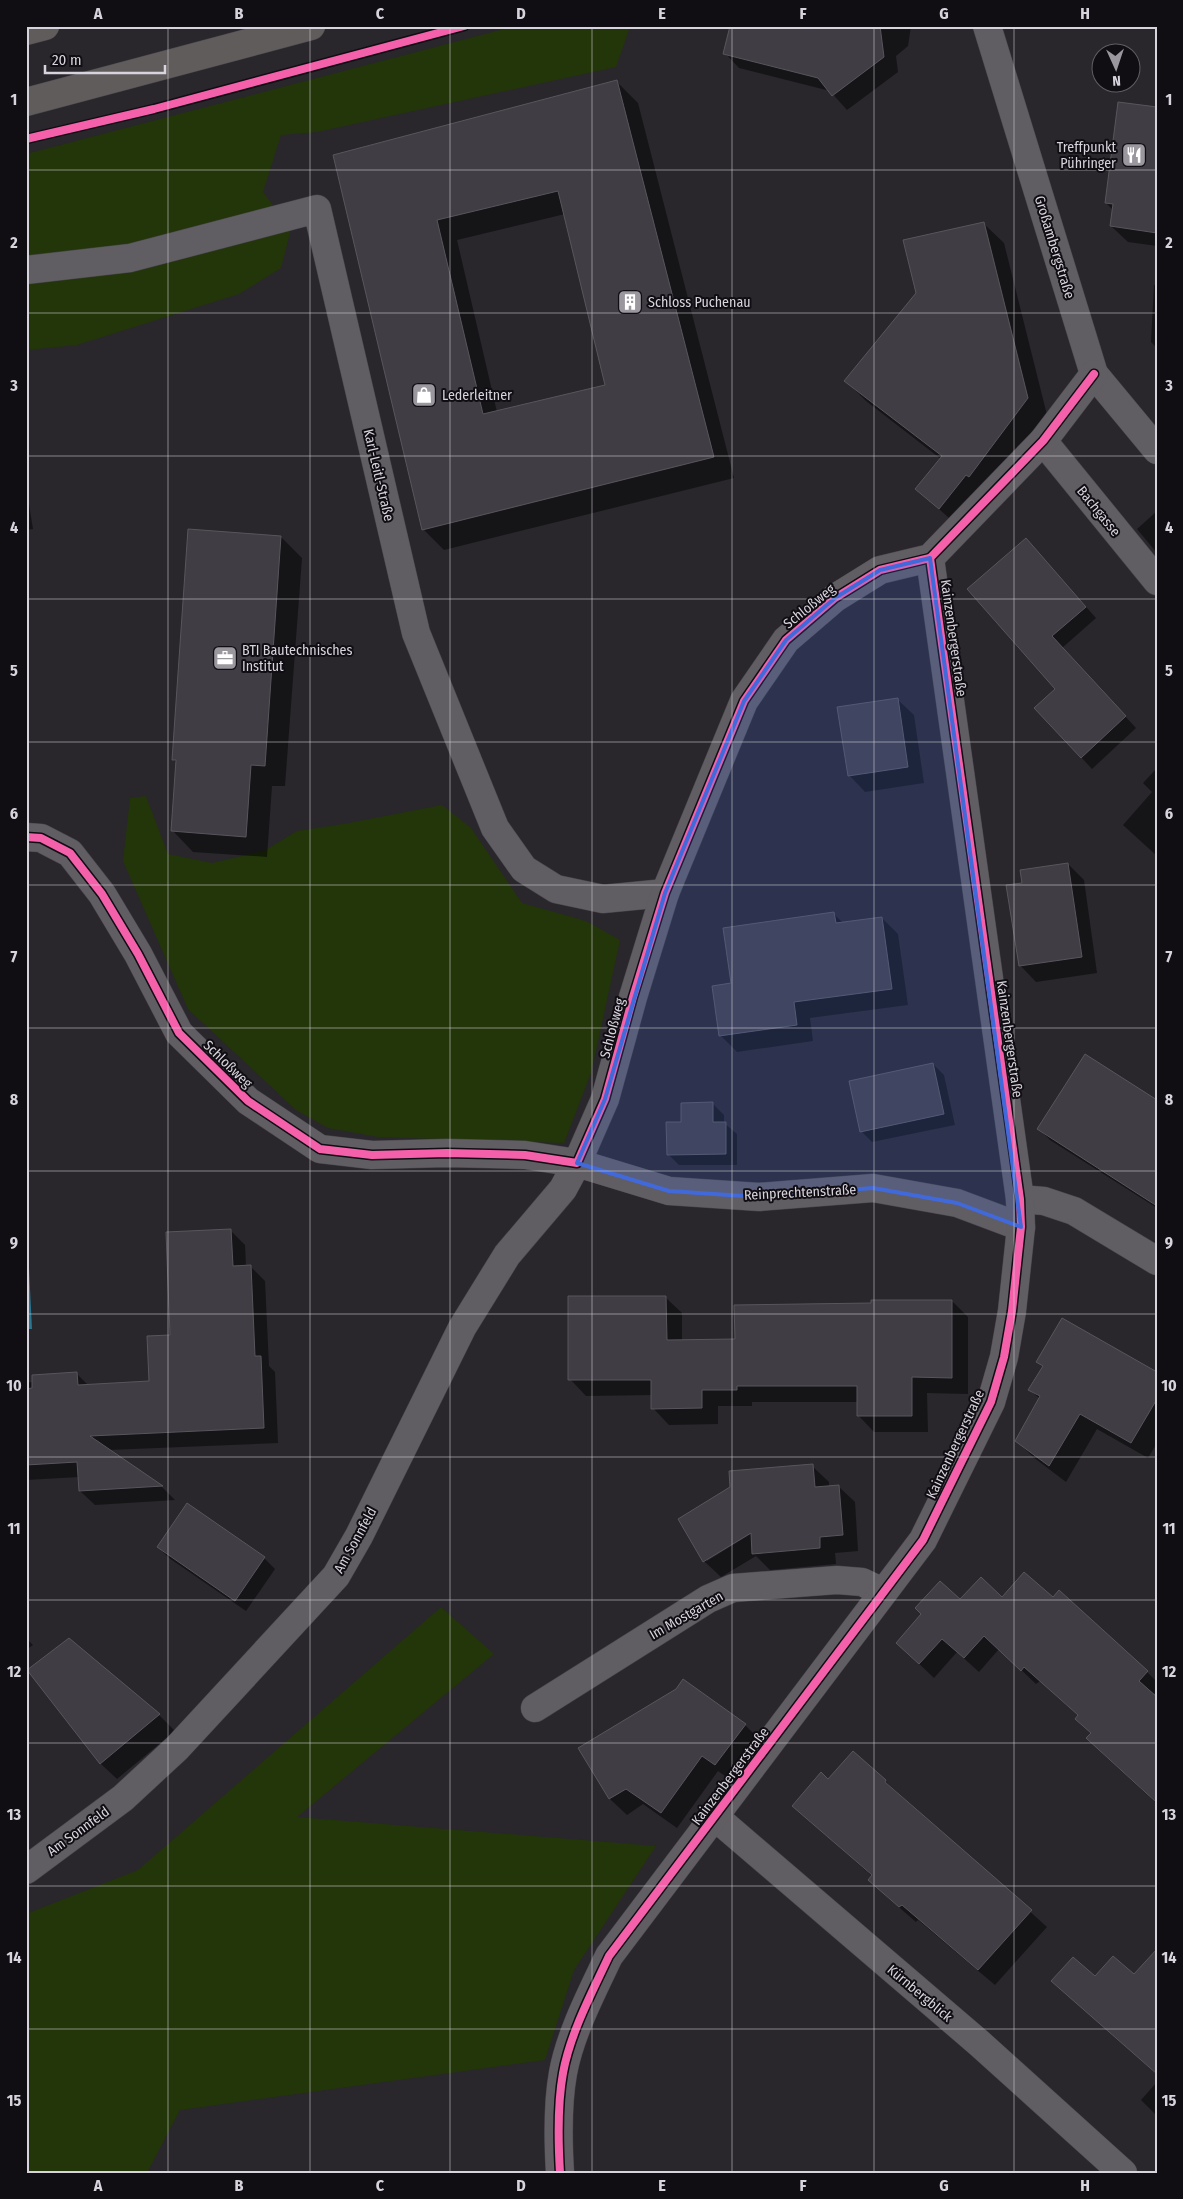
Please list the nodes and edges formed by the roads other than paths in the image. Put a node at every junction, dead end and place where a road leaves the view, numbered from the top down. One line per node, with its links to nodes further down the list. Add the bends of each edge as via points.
1 (45, 26): 4 (main road)
2 (311, 26): 5 (main road)
3 (987, 26): 7 (street, Großambergstraße)
4 (26, 31)
5 (26, 102)
6 (26, 270): 13 (street, Karl-Leitl-Straße, via 130,258 317,209 416,633 495,828 524,869 556,889 603,899)
7 (1094, 374): 8 (street); 9 (street, Großambergstraße)
8 (1043, 441): 10 (street); 11 (street, Bachgasse)
9 (1157, 450)
10 (930, 558): 13 (street, Schloßweg, via 880,570 835,598 786,640 744,701); 15 (street, Kainzenbergerstraße)
11 (1157, 581)
12 (26, 837): 14 (street, Schloßweg, via 41,838 70,853 102,894 179,1033 248,1101 320,1149 372,1156 526,1155)
13 (665, 893): 14 (street, Schloßweg, via 605,1099)
14 (577, 1163): 16 (street, Reinprechtenstraße, via 669,1191 759,1197 873,1188 956,1203); 21 (street, Am Sonnfeld, via 563,1189 507,1255 462,1328 336,1576 177,1748 123,1798)
15 (1020, 1199): 16 (street, Kainzenbergerstraße); 17 (street, via 1044,1201 1074,1211)
16 (1021, 1227): 18 (street, Kainzenbergerstraße, via 1012,1311 1004,1357 991,1402 923,1540)
17 (1157, 1261)
18 (883, 1592): 19 (street, Im Mostgarten, via 862,1582 837,1580 733,1588 708,1599); 20 (street, Kainzenbergerstraße)
19 (535, 1708)
20 (714, 1816): 22 (street, Kainzenbergerstraße, via 609,1956 582,2014 563,2072 558,2131); 23 (street, Kürnbergblick, via 979,2043)
21 (26, 1870)
22 (560, 2173)
23 (1123, 2173)

